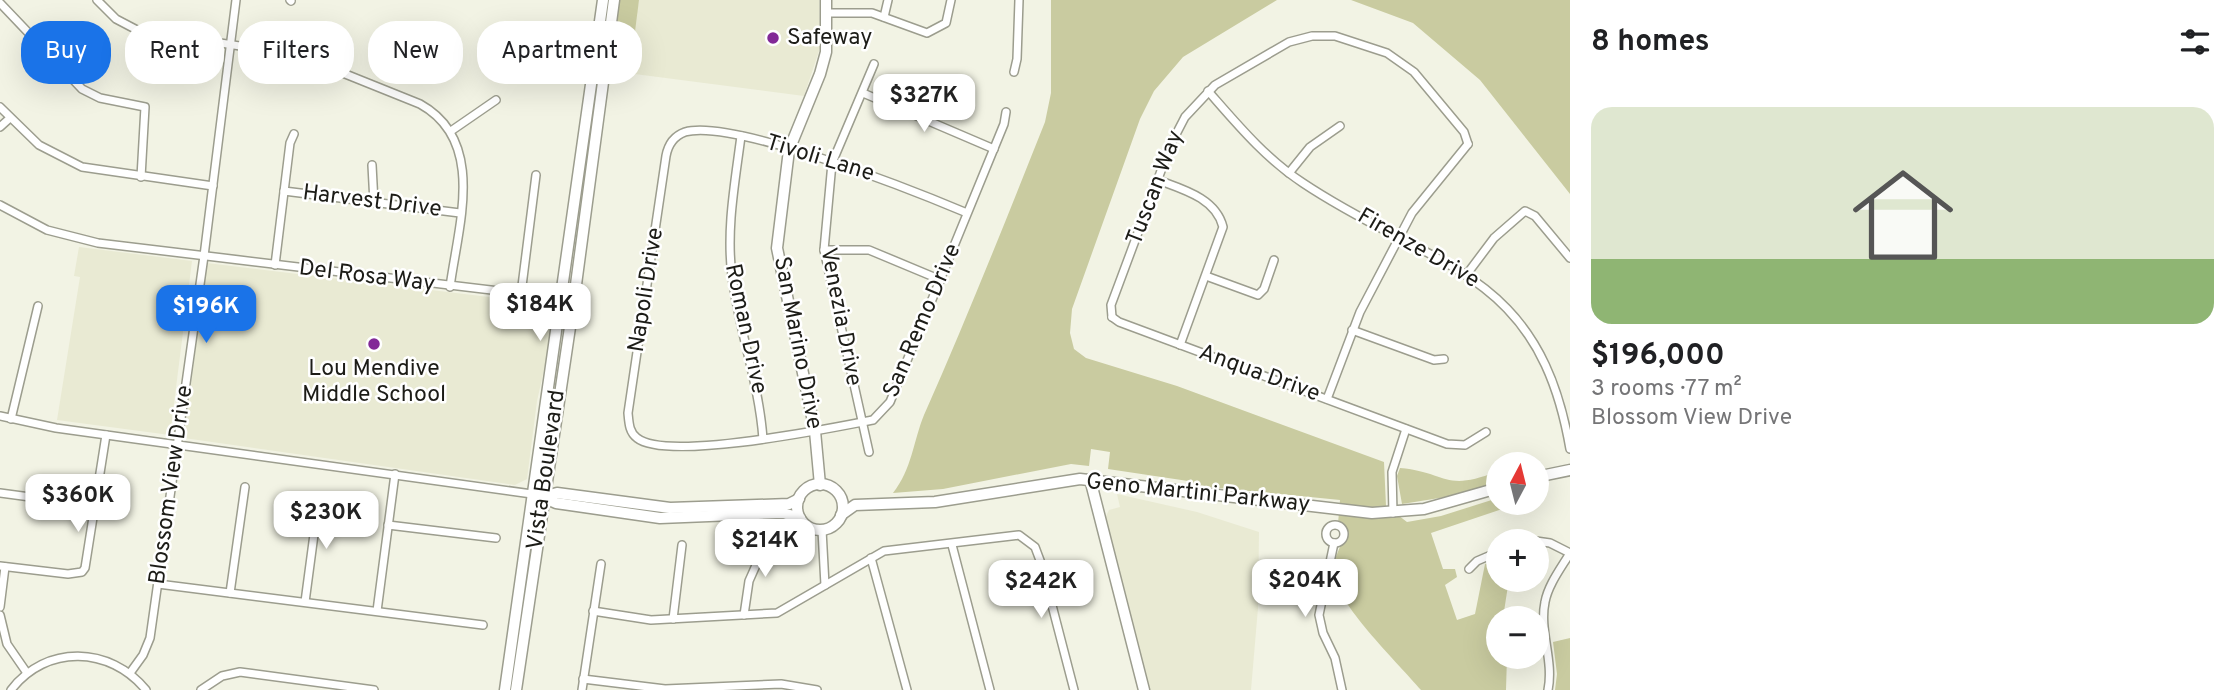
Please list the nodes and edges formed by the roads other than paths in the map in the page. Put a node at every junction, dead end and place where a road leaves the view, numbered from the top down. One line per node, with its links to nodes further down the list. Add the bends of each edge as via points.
1 (97, 0): 12 (street, via 116,19 137,30)
2 (236, 0): 12 (street, Blossom View Drive)
3 (603, 0): 52 (street, Vista Boulevard)
4 (614, 0): 52 (street, Vista Boulevard)
5 (826, 0): 10 (street, San Marino Drive)
6 (888, 0): 11 (street)
7 (951, 0): 11 (street, via 945,30 922,32)
8 (1019, 0): 14 (street)
9 (0, 3): 33 (street, via 82,89 100,98 145,107)
10 (828, 13): 11 (street, via 855,11); 27 (street, San Marino Drive, via 822,67)
11 (884, 17)
12 (230, 44): 23 (street, via 306,58 420,104); 35 (street, Blossom View Drive)
13 (874, 64): 16 (street, Venezia Drive)
14 (1014, 72)
15 (1208, 90): 31 (street, Firenze Drive, via 1259,148); 34 (street, Tuscan Way, via 1178,127); 41 (street, Tuscan Way, via 1289,42 1312,36 1335,36 1379,50 1405,65 1470,144 1420,200)
16 (863, 93): 28 (street); 29 (street, Venezia Drive)
17 (496, 100): 23 (street)
18 (0, 107): 20 (street)
19 (1006, 112): 28 (street, San Remo Drive)
20 (10, 118): 22 (street); 33 (street, via 38,145 68,162)
21 (1340, 126): 31 (street, via 1310,147)
22 (0, 127)
23 (451, 131): 39 (street, via 463,166)
24 (294, 134): 36 (street)
25 (741, 136): 26 (street, Tivoli Lane, via 693,131); 27 (street, Tivoli Lane); 68 (street, Roman Drive, via 730,255)
26 (671, 142): 67 (street, Napoli Drive, via 628,413 629,429)
27 (789, 149): 29 (street, Tivoli Lane); 64 (street, San Marino Drive, via 778,248)
28 (994, 149): 40 (street, San Remo Drive)
29 (832, 163): 40 (street, Tivoli Lane); 42 (street, Venezia Drive)
30 (372, 165): 37 (street)
31 (1289, 173): 41 (street, Firenze Drive)
32 (536, 175): 51 (street)
33 (141, 177): 35 (street)
34 (1158, 180): 48 (street, via 1199,197 1224,221); 54 (street, Tuscan Way)
35 (213, 186): 43 (street, Blossom View Drive)
36 (284, 191): 37 (street, Harvest Drive); 46 (street)
37 (374, 203): 39 (street, Harvest Drive)
38 (0, 205): 43 (street, Del Rosa Way, via 65,236)
39 (460, 213): 50 (street)
40 (967, 213): 49 (street, San Remo Drive)
41 (1399, 237): 47 (street, Firenze Drive); 55 (street)
42 (824, 250): 49 (street, via 869,250); 62 (street, Venezia Drive)
43 (204, 256): 46 (street, Del Rosa Way); 69 (street, Blossom View Drive)
44 (1570, 258): 47 (street, via 1525,209 1494,237)
45 (1274, 260): 48 (street, via 1263,295)
46 (275, 265): 50 (street, Del Rosa Way)
47 (1467, 274): 59 (street, Firenze Drive, via 1497,297 1530,335)
48 (1206, 276): 56 (street)
49 (941, 280): 62 (street, San Remo Drive, via 890,402 881,415)
50 (450, 287): 51 (street, Del Rosa Way)
51 (521, 294): 52 (street, Del Rosa Way)
52 (569, 299): 80 (street, Vista Boulevard); 82 (street, Vista Boulevard)
53 (38, 306): 61 (street)
54 (1109, 319): 56 (street, Anqua Drive)
55 (1352, 330): 57 (street, via 1434,360); 58 (street)
56 (1180, 345): 58 (street, Anqua Drive)
57 (1444, 359)
58 (1327, 399): 63 (street, Anqua Drive)
59 (1566, 409): 70 (street, Firenze Drive)
60 (0, 416): 61 (street)
61 (11, 419): 66 (street)
62 (862, 422): 64 (street, San Remo Drive); 71 (street, Venezia Drive)
63 (1406, 429): 65 (street, Anqua Drive, via 1456,445 1476,441); 88 (street, via 1393,467)
64 (815, 431): 68 (street, San Remo Drive); 76 (street, San Marino Drive)
65 (1486, 432)
66 (106, 435): 69 (street); 86 (street)
67 (635, 437): 68 (street, San Remo Drive, via 661,446)
68 (764, 439)
69 (177, 444): 73 (street); 106 (street, Blossom View Drive)
70 (1570, 449)
71 (869, 452)
72 (1570, 470): 74 (street)
73 (395, 474): 80 (street); 92 (street)
74 (1549, 474)
75 (1090, 479): 85 (street, Geno Martini Parkway, via 925,503); 87 (street, Geno Martini Parkway); 132 (street)
76 (820, 485): 83 (street, via 831,487); 84 (street, via 805,490)
77 (245, 488): 108 (street)
78 (1486, 491): 88 (street, Geno Martini Parkway)
79 (0, 493): 86 (street)
80 (532, 494): 82 (street); 125 (street, Vista Boulevard)
81 (319, 497): 109 (street)
82 (543, 497): 84 (street, via 557,493 670,508 789,504); 90 (street, via 556,503 660,518 783,513); 126 (street, Vista Boulevard)
83 (842, 498): 85 (street); 89 (street)
84 (799, 499): 90 (street)
85 (855, 505): 89 (street)
86 (97, 506): 104 (street, via 82,572 68,575)
87 (1338, 509): 88 (street, Geno Martini Parkway); 91 (street)
88 (1393, 513)
89 (841, 515): 93 (street)
90 (800, 518): 93 (street)
91 (1336, 524): 95 (street, via 1326,532); 95 (street, via 1345,535)
92 (388, 525): 94 (street); 111 (street)
93 (822, 530): 107 (street)
94 (496, 538)
95 (1334, 543): 133 (street, via 1319,615)
96 (1549, 543): 100 (street)
97 (761, 544): 114 (street, via 745,594)
98 (682, 545): 115 (street)
99 (952, 545): 102 (street, via 897,549); 130 (street); 131 (street, via 1007,535 1026,538 1035,547)
100 (1570, 553): 134 (street, via 1545,602 1551,669)
101 (1486, 557): 105 (street)
102 (871, 558): 107 (street); 129 (street)
103 (601, 564): 112 (street)
104 (2, 566): 110 (street)
105 (1469, 569)
106 (158, 584): 108 (street); 119 (street, Blossom View Drive, via 148,646)
107 (825, 585): 114 (street, via 777,613)
108 (230, 593): 109 (street)
109 (305, 603): 111 (street)
110 (0, 607)
111 (377, 611): 116 (street)
112 (593, 611): 115 (street); 120 (street)
113 (0, 615): 117 (street)
114 (744, 615): 115 (street)
115 (673, 619)
116 (483, 625)
117 (1, 634): 118 (street)
118 (27, 673): 119 (street, via 47,662 79,655 102,659); 121 (street)
119 (130, 673): 122 (street)
120 (583, 679): 127 (street); 128 (street, via 665,689 780,684)
121 (11, 690)
122 (146, 690)
123 (201, 690): 124 (street, via 222,676 240,672)
124 (374, 690)
125 (505, 690)
126 (516, 690)
127 (582, 690)
128 (817, 690)
129 (907, 690)
130 (990, 690)
131 (1074, 690)
132 (1144, 690)
133 (1342, 690)
134 (1548, 690)

